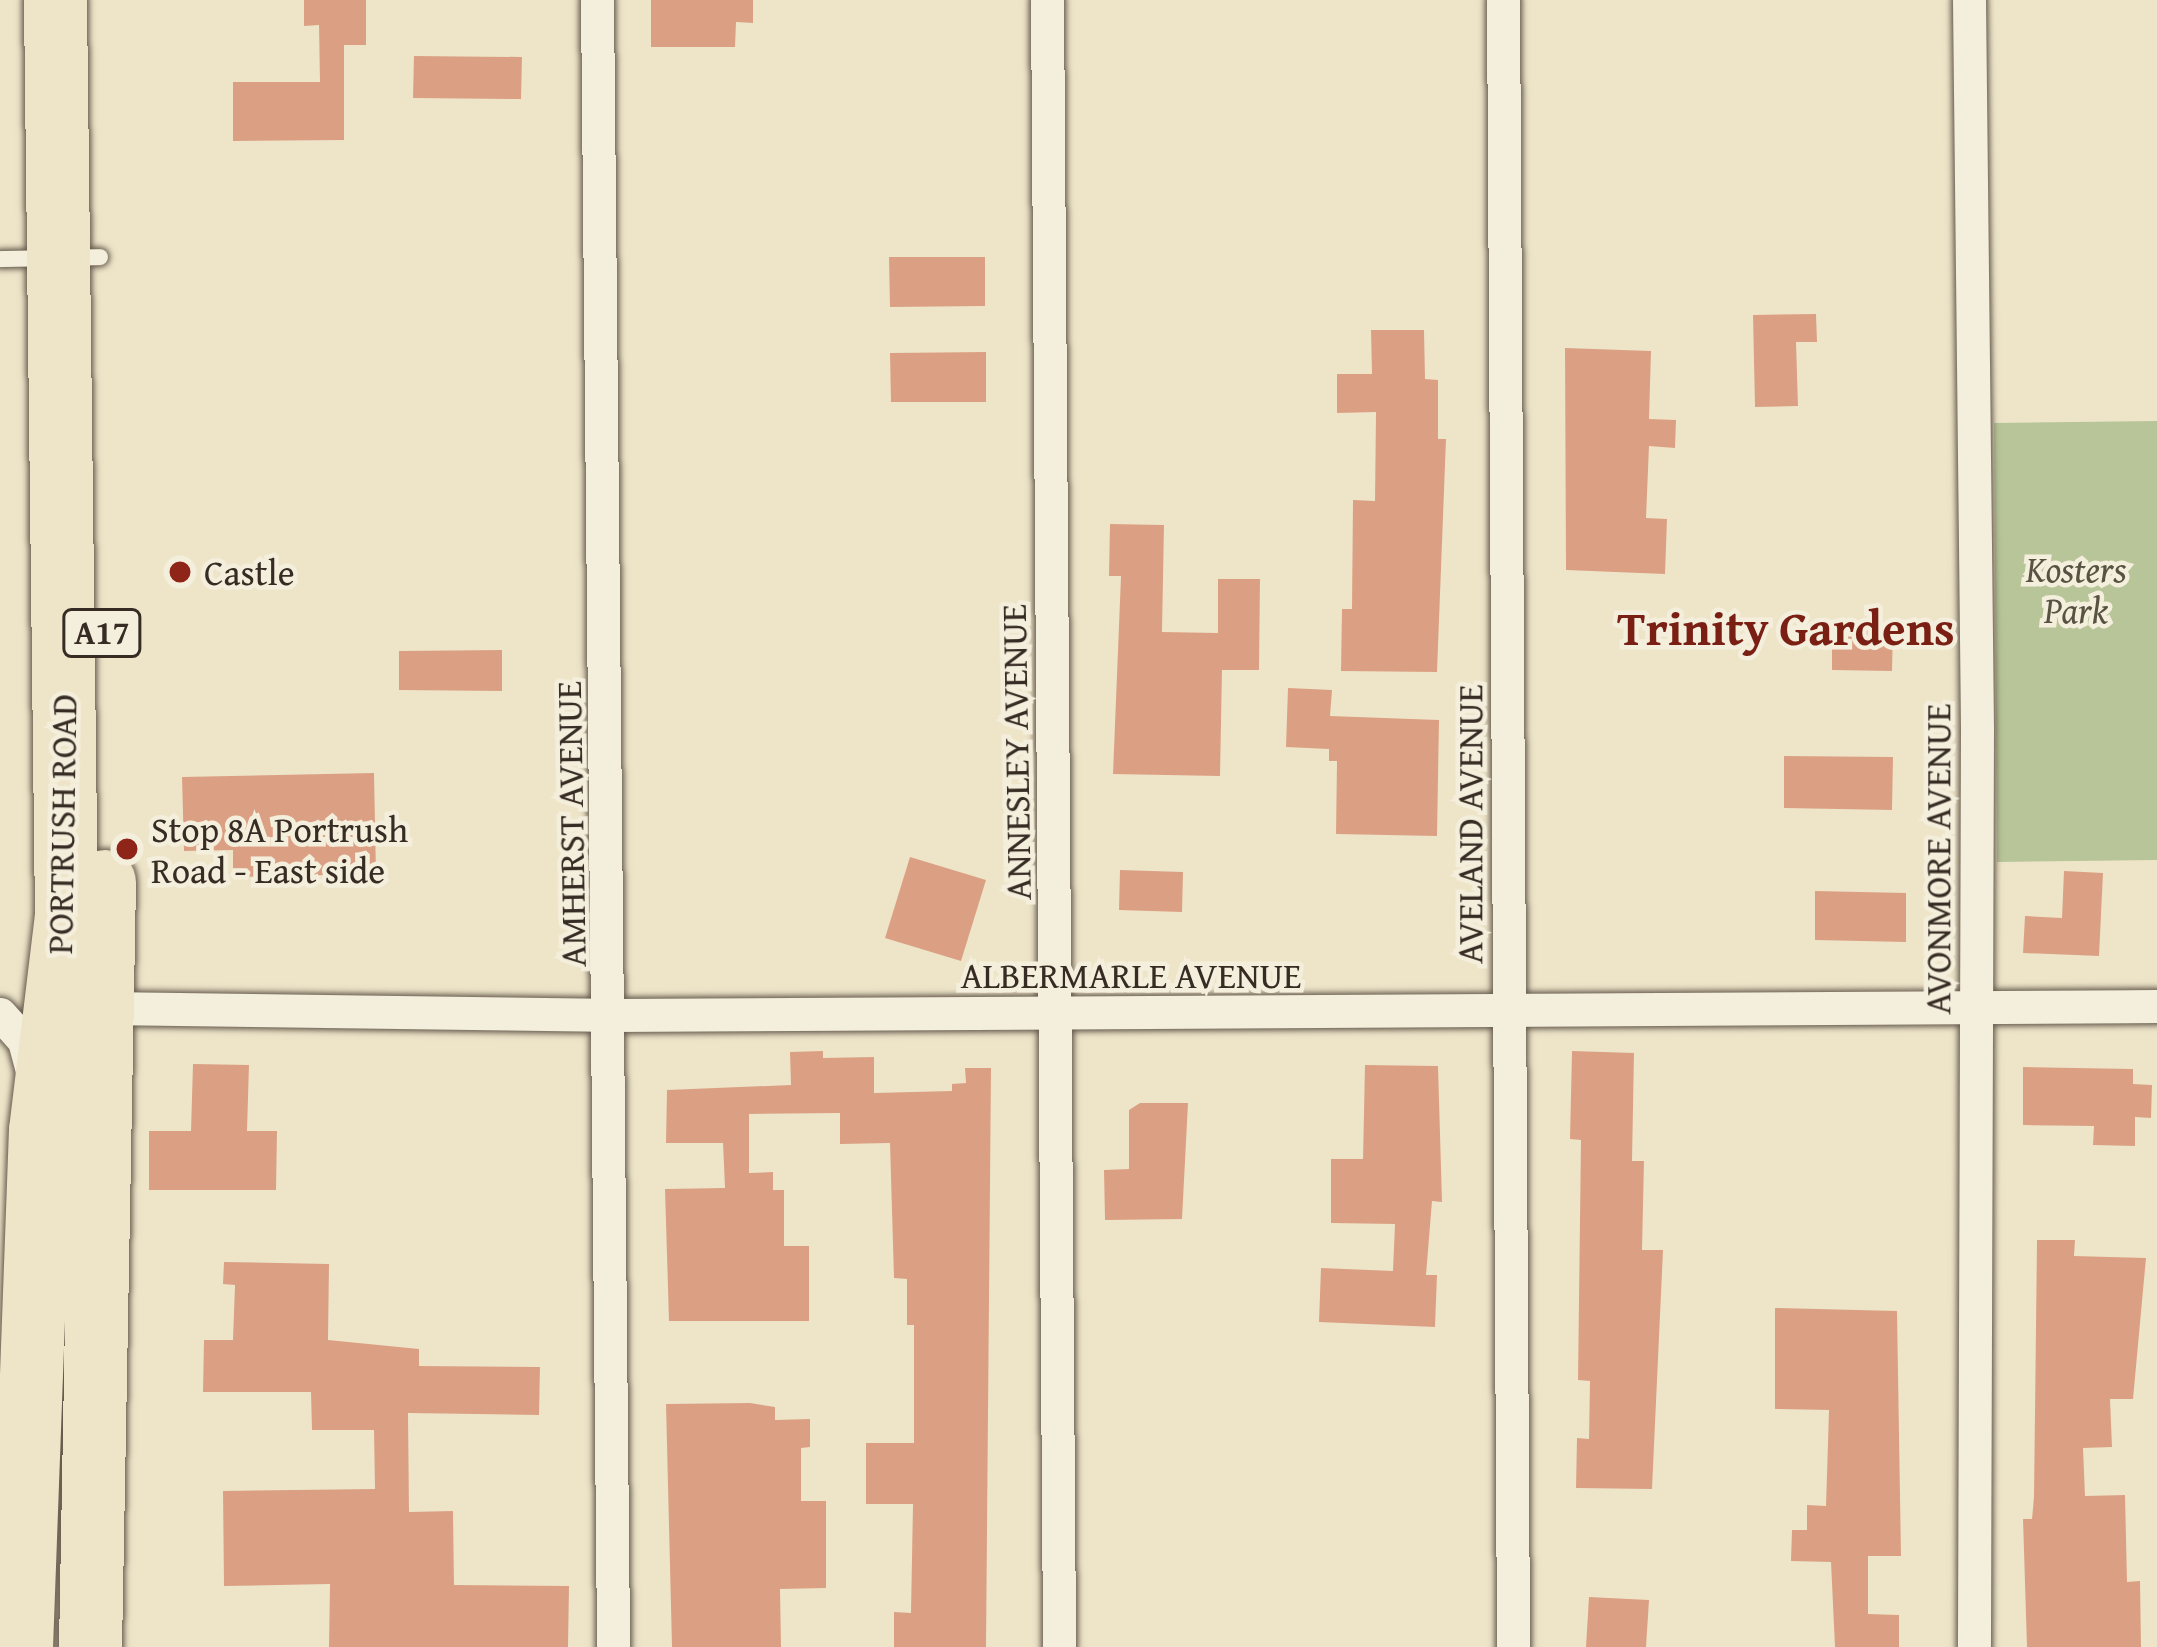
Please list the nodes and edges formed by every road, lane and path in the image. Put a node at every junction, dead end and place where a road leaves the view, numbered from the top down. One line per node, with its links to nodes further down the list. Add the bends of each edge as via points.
1 (56, 0): 7 (highway, PORTRUSH ROAD / A17)
2 (98, 0): 7 (highway, PORTRUSH ROAD / A17)
3 (597, 0): 15 (street, AMHERST AVENUE)
4 (1047, 0): 16 (street, ANNESLEY AVENUE)
5 (1503, 0): 14 (street, AVELAND AVENUE)
6 (1969, 0): 12 (street, AVONMORE AVENUE)
7 (52, 258): 8 (highway, PORTRUSH ROAD / A17); 11 (highway, PORTRUSH ROAD / A17)
8 (63, 939): 9 (street, via 32,989); 11 (highway); 17 (highway, PORTRUSH ROAD / A17)
9 (0, 1001)
10 (2157, 1006): 12 (street, ALBERMARLE AVENUE)
11 (105, 1008): 15 (street, ALBERMARLE AVENUE); 18 (highway, via 81,1044); 20 (highway, PORTRUSH ROAD / A17)
12 (1976, 1012): 14 (street, ALBERMARLE AVENUE); 24 (street, AVONMORE AVENUE)
13 (0, 1013): 17 (street, via 30,1054)
14 (1509, 1013): 16 (street, ALBERMARLE AVENUE); 23 (street, AVELAND AVENUE)
15 (612, 1015): 16 (street, ALBERMARLE AVENUE); 21 (street, AMHERST AVENUE)
16 (1057, 1015): 22 (street, ANNESLEY AVENUE)
17 (40, 1130): 18 (highway, PORTRUSH ROAD / A17)
18 (35, 1247): 19 (highway, PORTRUSH ROAD / A17)
19 (21, 1647)
20 (90, 1647)
21 (613, 1647)
22 (1059, 1647)
23 (1513, 1647)
24 (1973, 1647)

